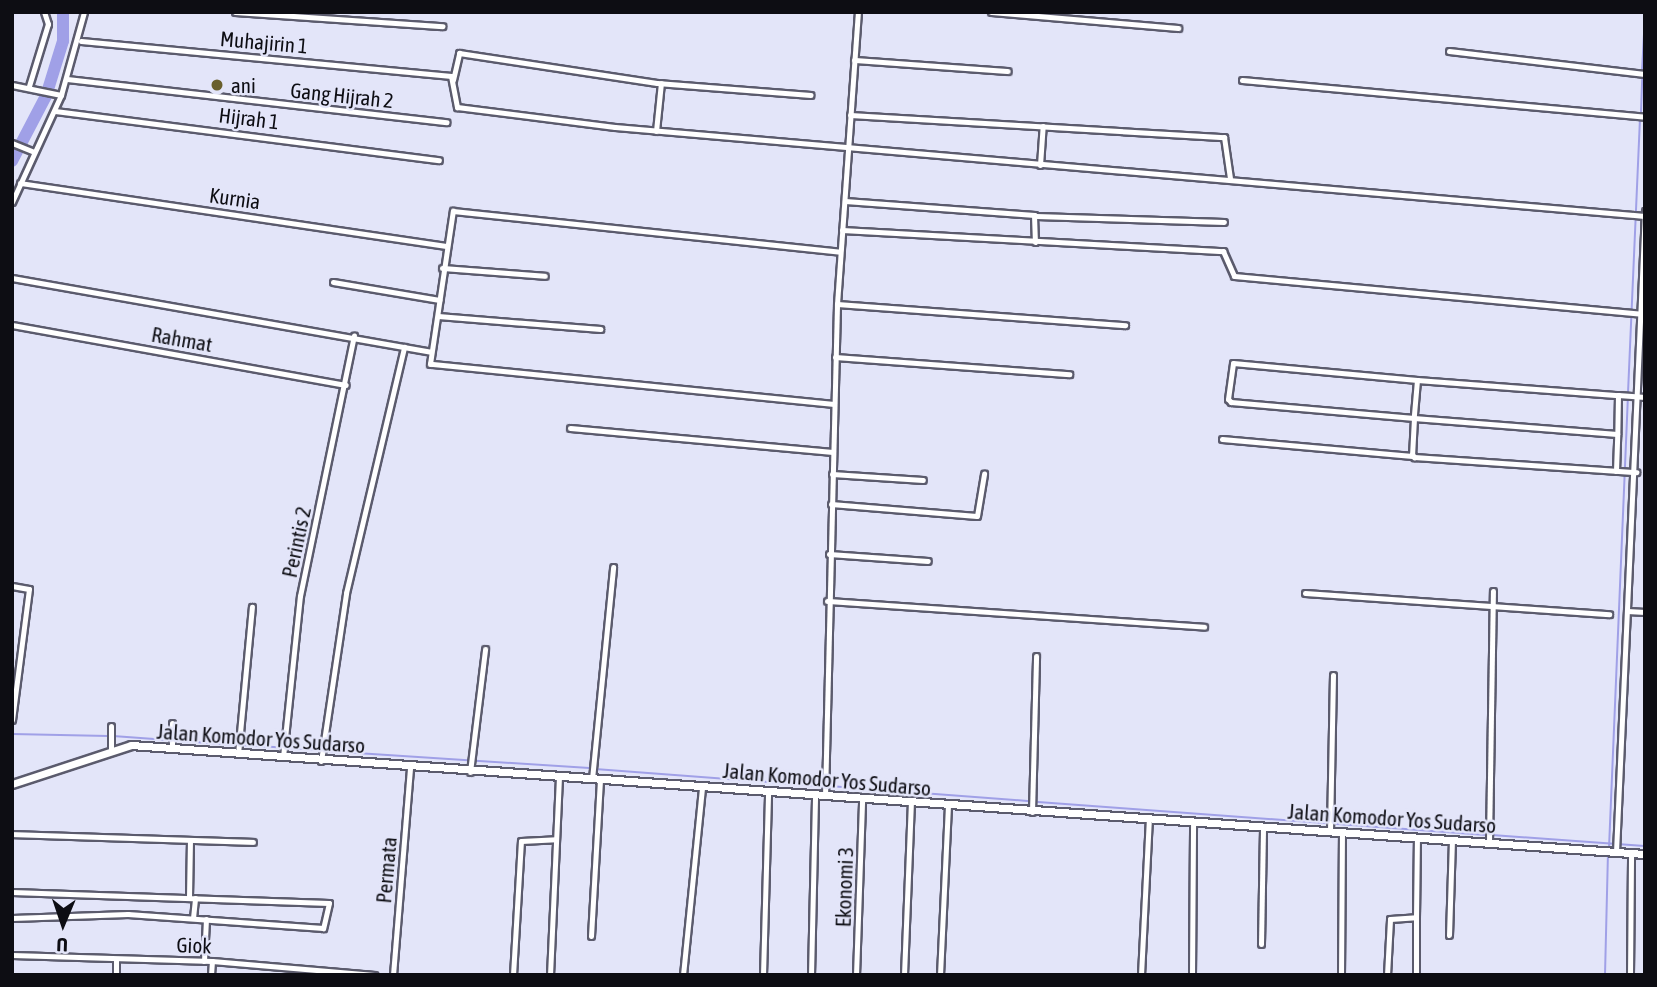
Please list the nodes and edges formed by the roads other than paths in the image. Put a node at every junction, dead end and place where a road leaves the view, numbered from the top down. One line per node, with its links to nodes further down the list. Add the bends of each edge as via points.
1 (44, 12): 18 (street, via 48,24)
2 (84, 12): 8 (street)
3 (235, 12): 6 (street)
4 (858, 12): 10 (street)
5 (991, 12): 7 (street)
6 (443, 26)
7 (1178, 28)
8 (81, 41): 13 (street); 14 (street, Muhajirin 1, via 444,75)
9 (1449, 51): 12 (street)
10 (854, 60): 11 (street); 22 (street)
11 (1009, 71)
12 (1645, 74)
13 (67, 79): 19 (street); 24 (street, Gang Hijrah 2)
14 (453, 80): 16 (street, via 459,53); 26 (street, via 457,107)
15 (1242, 80): 23 (street)
16 (661, 83): 20 (street); 26 (street)
17 (12, 85): 18 (street)
18 (29, 86): 19 (street)
19 (61, 95): 21 (street)
20 (811, 95)
21 (55, 111): 29 (street); 30 (street, Hijrah 1)
22 (850, 115): 25 (street); 28 (street)
23 (1645, 117)
24 (447, 122)
25 (1043, 126): 31 (street); 32 (street, via 1224,137)
26 (656, 131): 28 (street)
27 (13, 143): 29 (street)
28 (848, 150): 31 (street); 34 (street)
29 (34, 152): 33 (street)
30 (439, 160)
31 (1040, 165): 32 (street)
32 (1230, 178): 36 (street)
33 (20, 183): 35 (street); 41 (street, Kurnia)
34 (845, 201): 37 (street); 39 (street)
35 (12, 202)
36 (1643, 214): 49 (street)
37 (1036, 216): 38 (street); 40 (street)
38 (1224, 222)
39 (842, 230): 40 (street); 42 (street)
40 (1035, 242): 49 (street, via 1223,250 1234,276)
41 (445, 246): 42 (street, via 453,211); 43 (street)
42 (840, 252): 48 (street)
43 (442, 268): 44 (street); 47 (street)
44 (545, 276)
45 (12, 278): 55 (street)
46 (333, 282): 47 (street)
47 (439, 300): 50 (street)
48 (837, 304): 52 (street); 58 (street)
49 (1637, 314): 54 (street)
50 (438, 316): 53 (street); 57 (street)
51 (12, 325): 61 (street, Rahmat)
52 (1125, 325)
53 (600, 329)
54 (1643, 333): 63 (street)
55 (354, 336): 56 (street); 61 (street, Perintis 2)
56 (404, 347): 57 (street); 102 (street, via 346,593)
57 (431, 352): 64 (street, via 430,364)
58 (835, 357): 59 (street); 64 (street)
59 (1069, 374)
60 (1418, 380): 62 (street); 65 (street); 65 (street, via 1233,363 1228,399)
61 (345, 385): 101 (street, Perintis 2, via 300,596)
62 (1620, 395): 63 (street); 67 (street)
63 (1639, 397): 68 (street)
64 (834, 404): 71 (street)
65 (1414, 418): 67 (street); 72 (street)
66 (570, 428): 71 (street)
67 (1617, 434): 73 (street)
68 (1637, 437): 69 (street); 74 (street)
69 (1645, 437)
70 (1222, 439): 72 (street)
71 (833, 452): 75 (street)
72 (1412, 456): 73 (street)
73 (1618, 471): 74 (street)
74 (1635, 472): 88 (street)
75 (832, 474): 77 (street); 78 (street)
76 (984, 474): 78 (street, via 977,516)
77 (923, 480)
78 (831, 504): 79 (street)
79 (829, 554): 80 (street); 85 (street)
80 (928, 561)
81 (613, 567): 105 (street)
82 (12, 586): 95 (street, via 29,589)
83 (1493, 591): 86 (street)
84 (1305, 593): 86 (street)
85 (827, 601): 91 (street); 110 (street)
86 (1492, 606): 90 (street); 126 (street)
87 (252, 607): 100 (street)
88 (1627, 611): 89 (street); 128 (street)
89 (1645, 612)
90 (1609, 614)
91 (1204, 627)
92 (485, 649): 104 (street)
93 (1035, 656): 115 (street)
94 (1333, 676): 119 (street)
95 (12, 720)
96 (173, 723): 99 (street)
97 (111, 729): 98 (street)
98 (111, 745): 99 (street, Jalan Komodor Yos Sudarso); 107 (street, Jalan Komodor Yos Sudarso)
99 (172, 747): 100 (street, Jalan Komodor Yos Sudarso)
100 (238, 751): 101 (street, Jalan Komodor Yos Sudarso)
101 (283, 754): 102 (street, Jalan Komodor Yos Sudarso)
102 (322, 757): 103 (street, Jalan Komodor Yos Sudarso)
103 (410, 767): 104 (street, Jalan Komodor Yos Sudarso); 147 (street, Permata)
104 (470, 769): 106 (street, Jalan Komodor Yos Sudarso)
105 (595, 777): 106 (street, Jalan Komodor Yos Sudarso); 108 (street, Jalan Komodor Yos Sudarso); 138 (street)
106 (559, 779): 123 (street)
107 (12, 784)
108 (702, 787): 109 (street, Jalan Komodor Yos Sudarso); 150 (street)
109 (768, 791): 111 (street, Jalan Komodor Yos Sudarso); 151 (street)
110 (825, 794): 111 (street, Jalan Komodor Yos Sudarso); 112 (street, Jalan Komodor Yos Sudarso)
111 (815, 796): 152 (street)
112 (862, 800): 113 (street, Jalan Komodor Yos Sudarso); 153 (street, Ekonomi 3)
113 (911, 804): 114 (street, Jalan Komodor Yos Sudarso); 154 (street)
114 (948, 806): 115 (street, Jalan Komodor Yos Sudarso); 155 (street)
115 (1032, 812): 116 (street, Jalan Komodor Yos Sudarso)
116 (1149, 818): 117 (street, Jalan Komodor Yos Sudarso); 156 (street)
117 (1193, 821): 118 (street, Jalan Komodor Yos Sudarso); 157 (street)
118 (1263, 827): 119 (street, Jalan Komodor Yos Sudarso); 139 (street)
119 (1330, 829): 120 (street, Jalan Komodor Yos Sudarso)
120 (1342, 832): 122 (street, Jalan Komodor Yos Sudarso); 158 (street)
121 (12, 834): 125 (street)
122 (1417, 837): 124 (street, Jalan Komodor Yos Sudarso); 133 (street)
123 (556, 839): 148 (street, via 521,841); 149 (street)
124 (1452, 839): 126 (street, Jalan Komodor Yos Sudarso); 137 (street)
125 (190, 841): 127 (street); 132 (street)
126 (1489, 841): 128 (street, Jalan Komodor Yos Sudarso)
127 (253, 842)
128 (1616, 849): 129 (street, Jalan Komodor Yos Sudarso)
129 (1631, 853): 130 (street, Jalan Komodor Yos Sudarso); 161 (street)
130 (1645, 854)
131 (12, 892): 132 (street)
132 (192, 897): 135 (street); 136 (street, via 329,903 326,927)
133 (1416, 917): 159 (street, via 1390,919); 160 (street)
134 (12, 918): 135 (street)
135 (193, 918): 136 (street)
136 (206, 919): 142 (street)
137 (1449, 935)
138 (591, 936)
139 (1261, 944)
140 (12, 955): 141 (street, Giok)
141 (116, 959): 142 (street, Giok); 144 (street)
142 (204, 961): 143 (street, Giok)
143 (212, 961): 145 (street); 146 (street, Giok)
144 (116, 975)
145 (211, 975)
146 (374, 975)
147 (393, 975)
148 (513, 975)
149 (550, 975)
150 (683, 975)
151 (763, 975)
152 (811, 975)
153 (856, 975)
154 (904, 975)
155 (940, 975)
156 (1142, 975)
157 (1192, 975)
158 (1341, 975)
159 (1387, 975)
160 (1416, 975)
161 (1630, 975)

